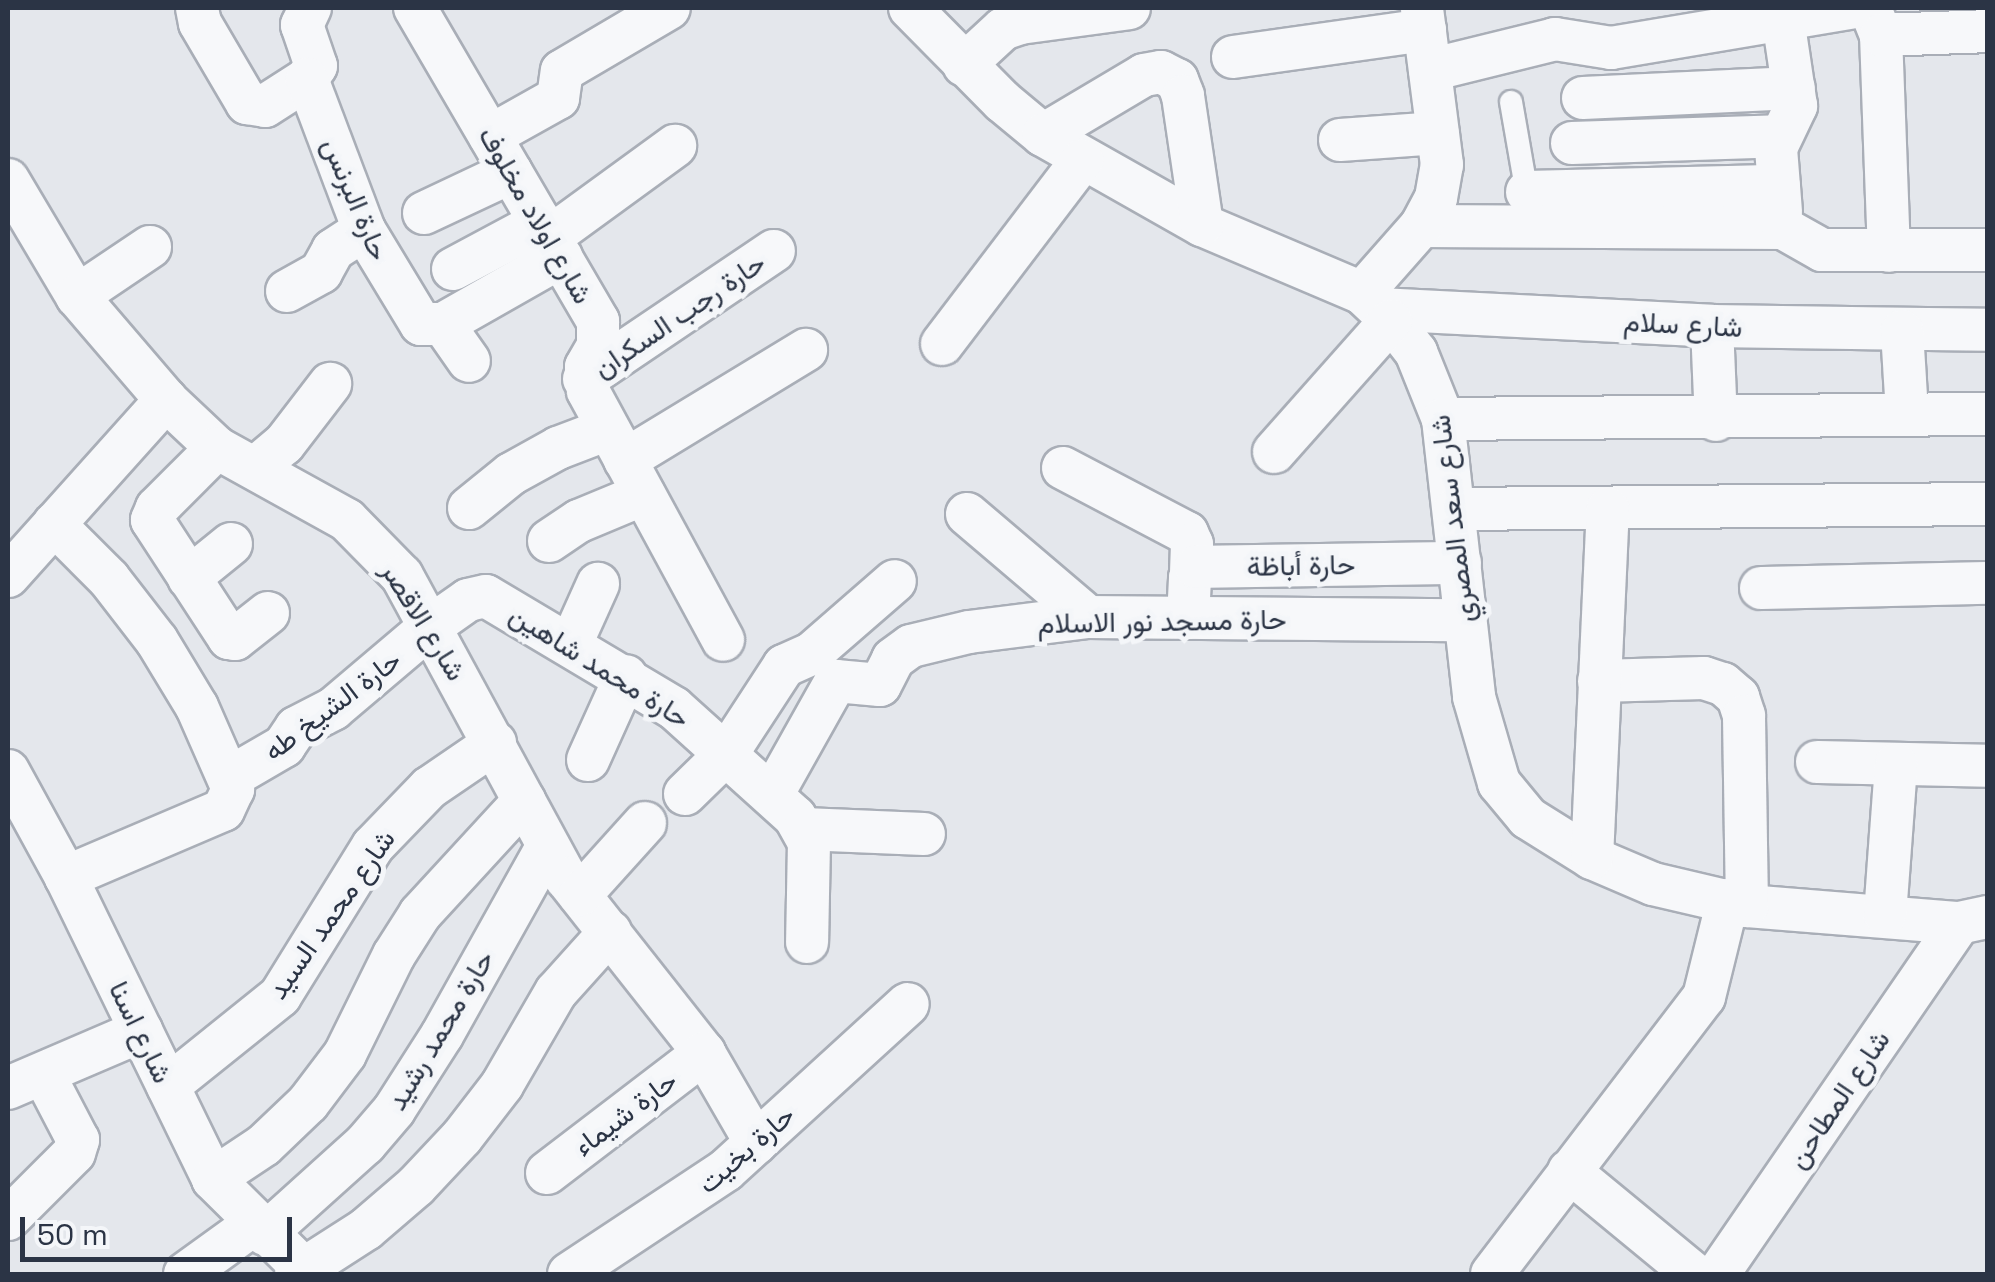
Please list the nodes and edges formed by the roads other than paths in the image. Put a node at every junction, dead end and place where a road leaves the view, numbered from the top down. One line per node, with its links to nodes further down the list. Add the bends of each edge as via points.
1 (197, 8): 13 (street, via 247,103 265,106)
2 (310, 8): 13 (street, حارة البرنس, via 302,25 316,66)
3 (669, 8): 23 (street, via 562,71 558,98)
4 (915, 9): 12 (street)
5 (1110, 9): 12 (street, via 1003,30)
6 (430, 13): 23 (street, شارع اولاد مخلوف)
7 (1867, 17): 8 (street); 9 (street); 34 (street)
8 (1783, 20): 10 (street, via 1611,48 1555,39); 14 (street)
9 (1972, 23)
10 (1426, 36): 11 (street); 17 (street)
11 (1233, 57)
12 (964, 65): 18 (street)
13 (307, 79): 31 (street, حارة البرنس)
14 (1794, 88): 15 (street); 19 (street, via 1793,118)
15 (1584, 98)
16 (1512, 102): 27 (lane)
17 (1438, 132): 20 (street); 30 (street, via 1442,165 1436,198)
18 (1043, 135): 24 (street); 29 (street, via 1144,75 1161,72 1176,80 1184,96)
19 (1778, 136): 21 (street); 26 (street)
20 (1340, 140)
21 (1572, 143)
22 (675, 146): 32 (street)
23 (501, 154): 28 (street); 32 (street, شارع اولاد مخلوف)
24 (1082, 160): 29 (street); 45 (street)
25 (8, 180): 39 (street, شارع الاقصر)
26 (1781, 207): 27 (street); 34 (street, via 1822,250)
27 (1530, 209): 30 (street)
28 (424, 213)
29 (1202, 225): 40 (street)
30 (1421, 226): 40 (street)
31 (364, 230): 38 (street, via 333,250 321,272); 41 (street, حارة البرنس, via 421,324)
32 (550, 239): 37 (street); 41 (street); 48 (street, شارع اولاد مخلوف, via 598,322 598,346)
33 (150, 247): 39 (street)
34 (1890, 250): 35 (street)
35 (1988, 250)
36 (774, 251): 48 (street, حارة رجب السكران)
37 (453, 269)
38 (288, 291)
39 (77, 296): 50 (street, شارع الاقصر)
40 (1377, 307): 42 (street, شارع سلام); 53 (street, شارع سعد المصري, via 1416,352); 56 (street)
41 (443, 324): 47 (street, حارة البرنس)
42 (1712, 326): 44 (street, شارع سلام); 54 (street)
43 (1988, 330): 44 (street, شارع سلام)
44 (1902, 331): 51 (street)
45 (942, 344)
46 (806, 350): 57 (street)
47 (469, 361)
48 (584, 378): 57 (street)
49 (330, 384): 58 (street, via 284,444)
50 (166, 400): 55 (street, شارع الاقصر); 65 (street)
51 (1907, 412): 52 (street); 54 (street)
52 (1988, 414)
53 (1443, 419): 54 (street); 63 (street, شارع سعد المصري)
54 (1716, 420)
55 (217, 448): 58 (street, شارع الاقصر); 71 (street, via 153,513 154,527)
56 (1274, 452)
57 (626, 461): 61 (street, via 558,448); 66 (street, via 578,521); 81 (street)
58 (255, 468): 80 (street, شارع الاقصر, via 362,533 402,576)
59 (1063, 468): 69 (street, via 1187,533)
60 (1988, 504): 62 (street)
61 (469, 508)
62 (1608, 508): 63 (street); 84 (street)
63 (1455, 510): 68 (street, شارع سعد المصري)
64 (967, 514): 77 (street)
65 (54, 524): 70 (street); 92 (street, via 157,641)
66 (550, 540)
67 (232, 544): 71 (street)
68 (1460, 563): 69 (street, حارة أباظة); 79 (street, شارع سعد المصري)
69 (1191, 570): 78 (street)
70 (8, 576)
71 (188, 578): 76 (street, via 229,638)
72 (895, 581): 86 (street, via 811,654 784,666)
73 (1988, 583): 75 (street)
74 (598, 584): 82 (street)
75 (1761, 588)
76 (268, 612)
77 (1088, 617): 78 (street, حارة مسجد نور الاسلام); 94 (street, حارة مسجد نور الاسلام, via 904,648 874,688 836,681)
78 (1188, 618): 79 (street, حارة مسجد نور الاسلام)
79 (1464, 620): 100 (street, شارع سعد المصري, via 1474,697 1500,783 1528,818)
80 (432, 626): 82 (street, حارة محمد شاهين, via 468,600 486,596); 85 (street, شارع الاقصر); 92 (street, حارة الشيخ طه, via 333,709 296,728 284,746)
81 (724, 640)
82 (572, 644): 83 (street, حارة محمد شاهين)
83 (626, 676): 86 (street, حارة محمد شاهين); 87 (street)
84 (1600, 680): 100 (street); 103 (street, via 1704,678 1738,697 1744,716)
85 (495, 743): 95 (street, شارع الاقصر); 112 (street, شارع محمد السيد, via 429,788 374,846 280,996)
86 (728, 752): 93 (street); 94 (street, حارة محمد شاهين)
87 (588, 760)
88 (1817, 762): 89 (street)
89 (1896, 764): 90 (street); 104 (street)
90 (1988, 766)
91 (8, 771): 101 (street, شارع اسنا)
92 (230, 778): 101 (street, via 234,789 224,810)
93 (686, 794)
94 (772, 795): 97 (street, حارة محمد شاهين)
95 (524, 802): 99 (street, شارع الاقصر); 116 (street, via 420,914 345,1054 308,1103 264,1145)
96 (645, 823): 102 (street)
97 (804, 829): 98 (street); 107 (street)
98 (924, 834)
99 (547, 847): 102 (street, شارع الاقصر); 118 (street, حارة محمد رشيد, via 394,1110 365,1144)
100 (1592, 858): 103 (street, شارع سعد المصري, via 1653,884)
101 (66, 877): 109 (street, شارع اسنا)
102 (580, 896): 106 (street, شارع الاقصر)
103 (1737, 903): 104 (street, شارع سعد المصري); 114 (street, via 1704,997)
104 (1885, 916): 105 (street, شارع سعد المصري)
105 (1973, 920): 124 (street, شارع المطاحن)
106 (610, 932): 110 (street, شارع الاقصر); 119 (street, via 556,992 462,1137 366,1230)
107 (807, 942)
108 (908, 1004): 113 (street, حارة بخيت)
109 (141, 1031): 111 (street); 112 (street, شارع اسنا)
110 (704, 1054): 113 (street, شارع الاقصر); 115 (street, حارة شيماء)
111 (26, 1082): 117 (street, via 78,1140 74,1153)
112 (168, 1086): 116 (street, شارع اسنا)
113 (756, 1142): 121 (street, حارة بخيت, via 694,1195)
114 (1569, 1171): 122 (street); 123 (street)
115 (547, 1173)
116 (213, 1179): 118 (street, شارع اسنا)
117 (8, 1219)
118 (260, 1229): 119 (street, شارع اسنا); 120 (street, حارة محمد رشيد)
119 (300, 1272)
120 (185, 1274)
121 (569, 1274)
122 (1492, 1274)
123 (1694, 1274)
124 (1718, 1274)

